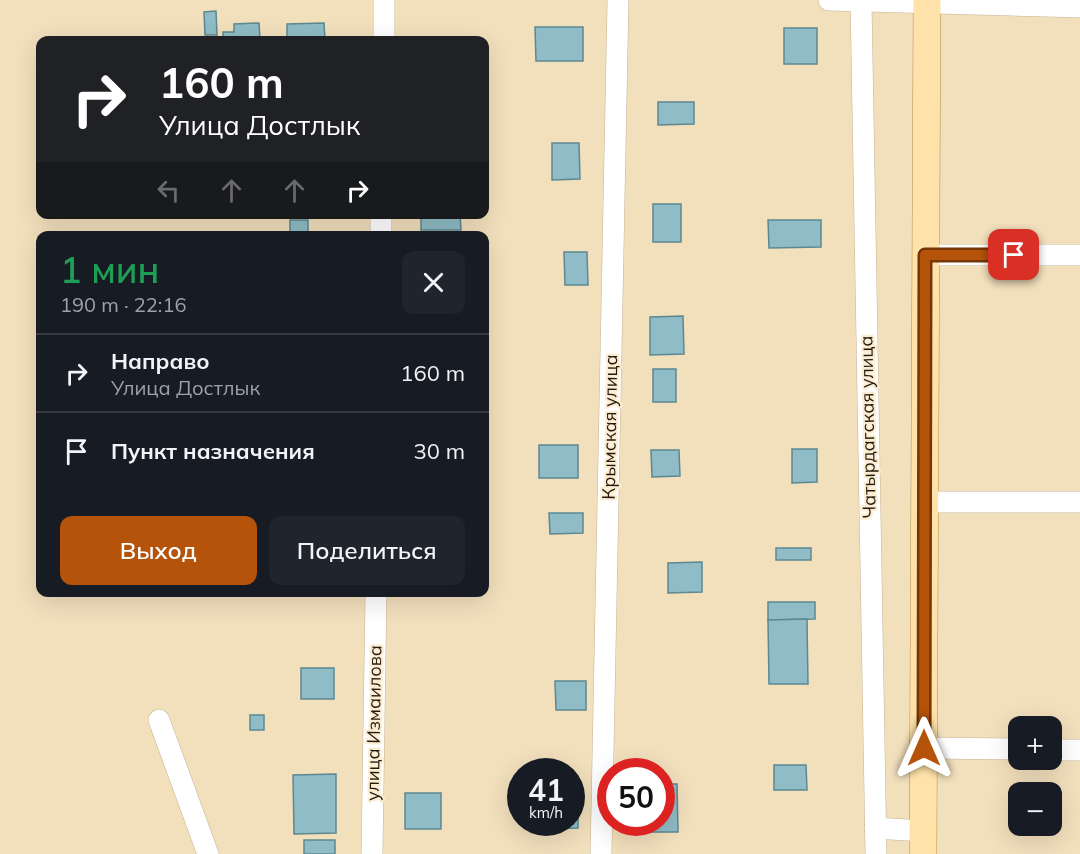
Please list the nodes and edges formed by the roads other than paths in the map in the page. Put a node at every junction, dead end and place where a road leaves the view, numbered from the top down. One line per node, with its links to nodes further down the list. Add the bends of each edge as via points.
1 (384, 0): 7 (street)
2 (618, 0): 22 (street, Крымская улица)
3 (829, 0): 4 (street)
4 (861, 1): 5 (street); 18 (street, Чатырдагская улица)
5 (927, 2): 6 (street); 8 (main road)
6 (1080, 7)
7 (384, 36)
8 (925, 255): 9 (street); 10 (main road)
9 (1080, 255)
10 (925, 502): 11 (street); 14 (main road)
11 (1080, 502)
12 (376, 597): 21 (street, улица Измаилова)
13 (159, 720): 20 (street)
14 (924, 748): 15 (street); 19 (main road)
15 (1008, 749)
16 (1062, 750): 17 (street)
17 (1080, 750)
18 (875, 828): 19 (street); 23 (street, Чатырдагская улица)
19 (923, 843)
20 (208, 854)
21 (372, 854)
22 (602, 854)
23 (876, 854)

